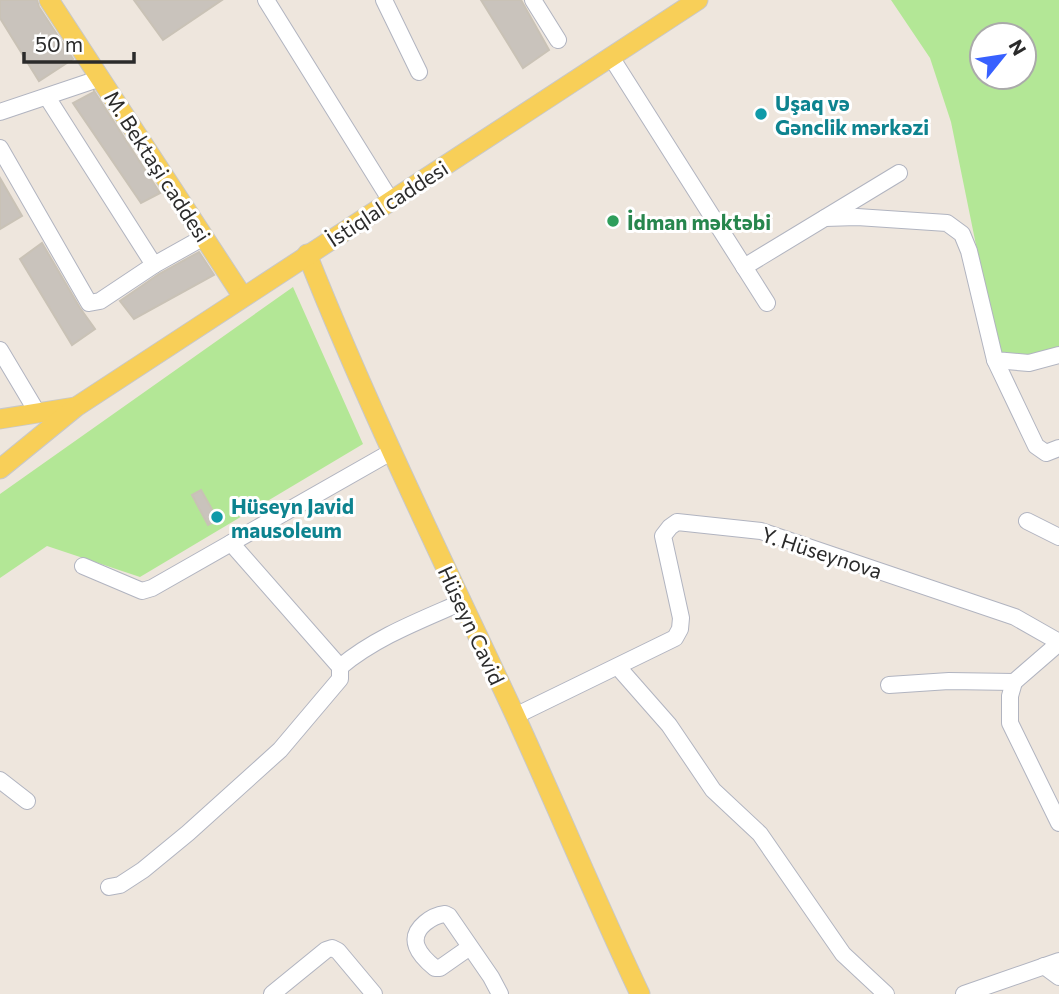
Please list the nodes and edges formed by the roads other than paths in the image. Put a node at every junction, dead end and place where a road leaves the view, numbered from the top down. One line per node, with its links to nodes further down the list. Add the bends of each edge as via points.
1 (49, 0): 9 (main road, M. Bektaşi caddesi)
2 (266, 0): 14 (street)
3 (384, 0): 8 (street)
4 (533, 0): 6 (street)
5 (698, 0): 7 (main road, İstiqlal caddesi)
6 (558, 40)
7 (611, 57): 14 (main road, İstiqlal caddesi); 19 (street)
8 (419, 72)
9 (101, 78): 10 (street); 16 (main road, M. Bektaşi caddesi)
10 (47, 97): 11 (street); 18 (street)
11 (0, 112)
12 (0, 148): 18 (street, via 89,303 100,301)
13 (899, 173): 15 (street)
14 (391, 201): 17 (main road, İstiqlal caddesi)
15 (825, 218): 19 (street); 24 (street, via 947,223 962,234)
16 (204, 237): 18 (street); 20 (main road, M. Bektaşi caddesi)
17 (307, 254): 20 (main road, İstiqlal caddesi); 29 (main road, Hüseyn Cavid)
18 (154, 265)
19 (744, 267): 21 (street)
20 (243, 297): 25 (main road, İstiqlal caddesi)
21 (767, 303)
22 (0, 350): 26 (street)
23 (1059, 355): 24 (street, via 1029,363)
24 (995, 360): 28 (street, via 1036,446 1046,453)
25 (76, 407): 26 (main road); 30 (main road, İstiqlal caddesi)
26 (37, 412): 27 (main road)
27 (0, 419)
28 (1059, 448)
29 (391, 452): 33 (street); 35 (main road, Hüseyn Cavid)
30 (0, 469)
31 (1027, 521): 32 (street)
32 (1059, 537)
33 (231, 543): 34 (street, via 142,591); 37 (street)
34 (83, 566)
35 (462, 602): 37 (street, via 388,635); 41 (main road, Hüseyn Cavid)
36 (1059, 642): 38 (street, Y. Hüseynova, via 1015,617 761,531 677,522 663,536 680,629 675,638); 39 (street, Y. Hüseynova)
37 (340, 667): 45 (street, via 340,679 280,750 143,870)
38 (618, 667): 41 (street, Y. Hüseynova); 53 (street, via 668,725 713,790 760,834 842,954)
39 (1014, 682): 40 (street); 44 (street, via 1010,723)
40 (889, 685)
41 (515, 716): 52 (main road, Hüseyn Cavid)
42 (0, 780): 43 (street)
43 (27, 801)
44 (1059, 822)
45 (108, 887)
46 (470, 947): 51 (street)
47 (1051, 963): 48 (street); 54 (street)
48 (1059, 977)
49 (272, 994): 50 (street, via 332,948)
50 (374, 994)
51 (500, 994)
52 (640, 994)
53 (886, 994)
54 (964, 994)

